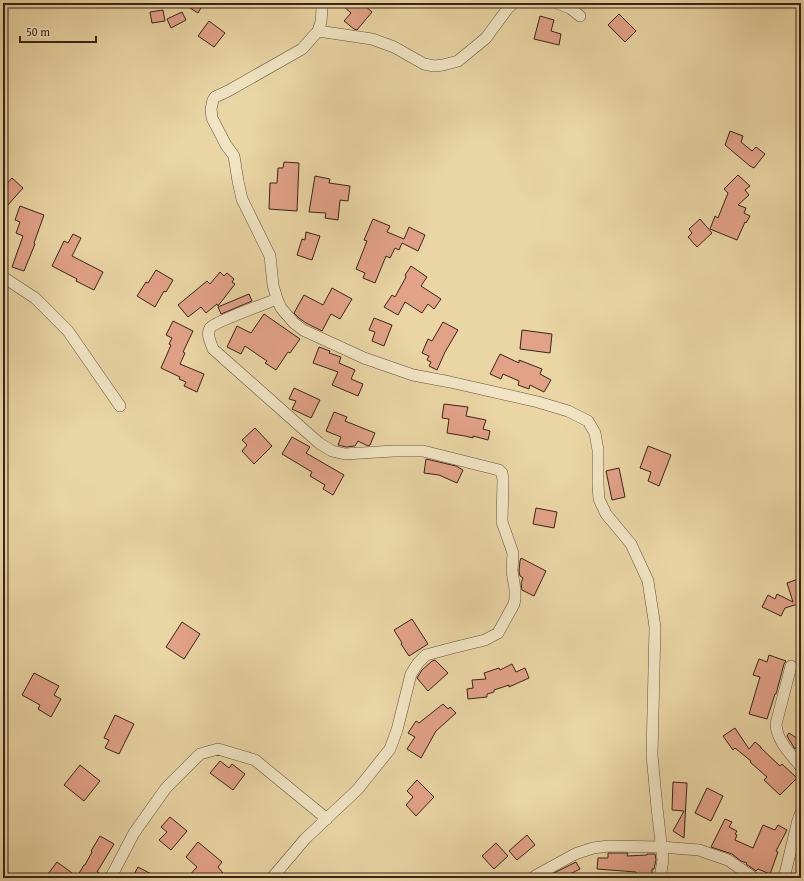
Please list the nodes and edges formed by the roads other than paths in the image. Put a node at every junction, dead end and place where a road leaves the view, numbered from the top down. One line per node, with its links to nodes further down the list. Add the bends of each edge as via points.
1 (321, 3): 5 (street, via 321,22)
2 (514, 3): 5 (street, via 486,38 458,61 443,66 424,64 394,47 372,40)
3 (557, 3): 4 (street, via 570,8)
4 (580, 16)
5 (318, 31): 7 (street, via 302,49 215,97 211,109 212,118 234,156 242,199 270,256)
6 (3, 277): 8 (street, via 34,298 68,331)
7 (277, 299): 12 (street, via 210,327 209,335 213,349 319,443 332,451 345,454 423,451 499,470 503,480 502,522 513,554 515,599 498,633 485,640 426,655 418,663 411,674 390,749 358,789); 13 (street, via 294,324 364,358 413,375 538,402 568,411 588,421 595,433 598,450 599,499 606,514 631,544 648,581 655,627 652,755)
8 (120, 406)
9 (790, 666): 10 (street, via 776,731 780,742)
10 (801, 768)
11 (801, 812): 19 (street)
12 (327, 819): 15 (street, via 255,760 218,749 200,754 166,788 134,833); 16 (street, via 305,839)
13 (662, 847): 14 (street, via 593,848 575,854); 17 (street); 18 (street, via 699,850 728,860)
14 (535, 876)
15 (109, 878)
16 (272, 878)
17 (660, 878)
18 (754, 878)
19 (784, 878)

